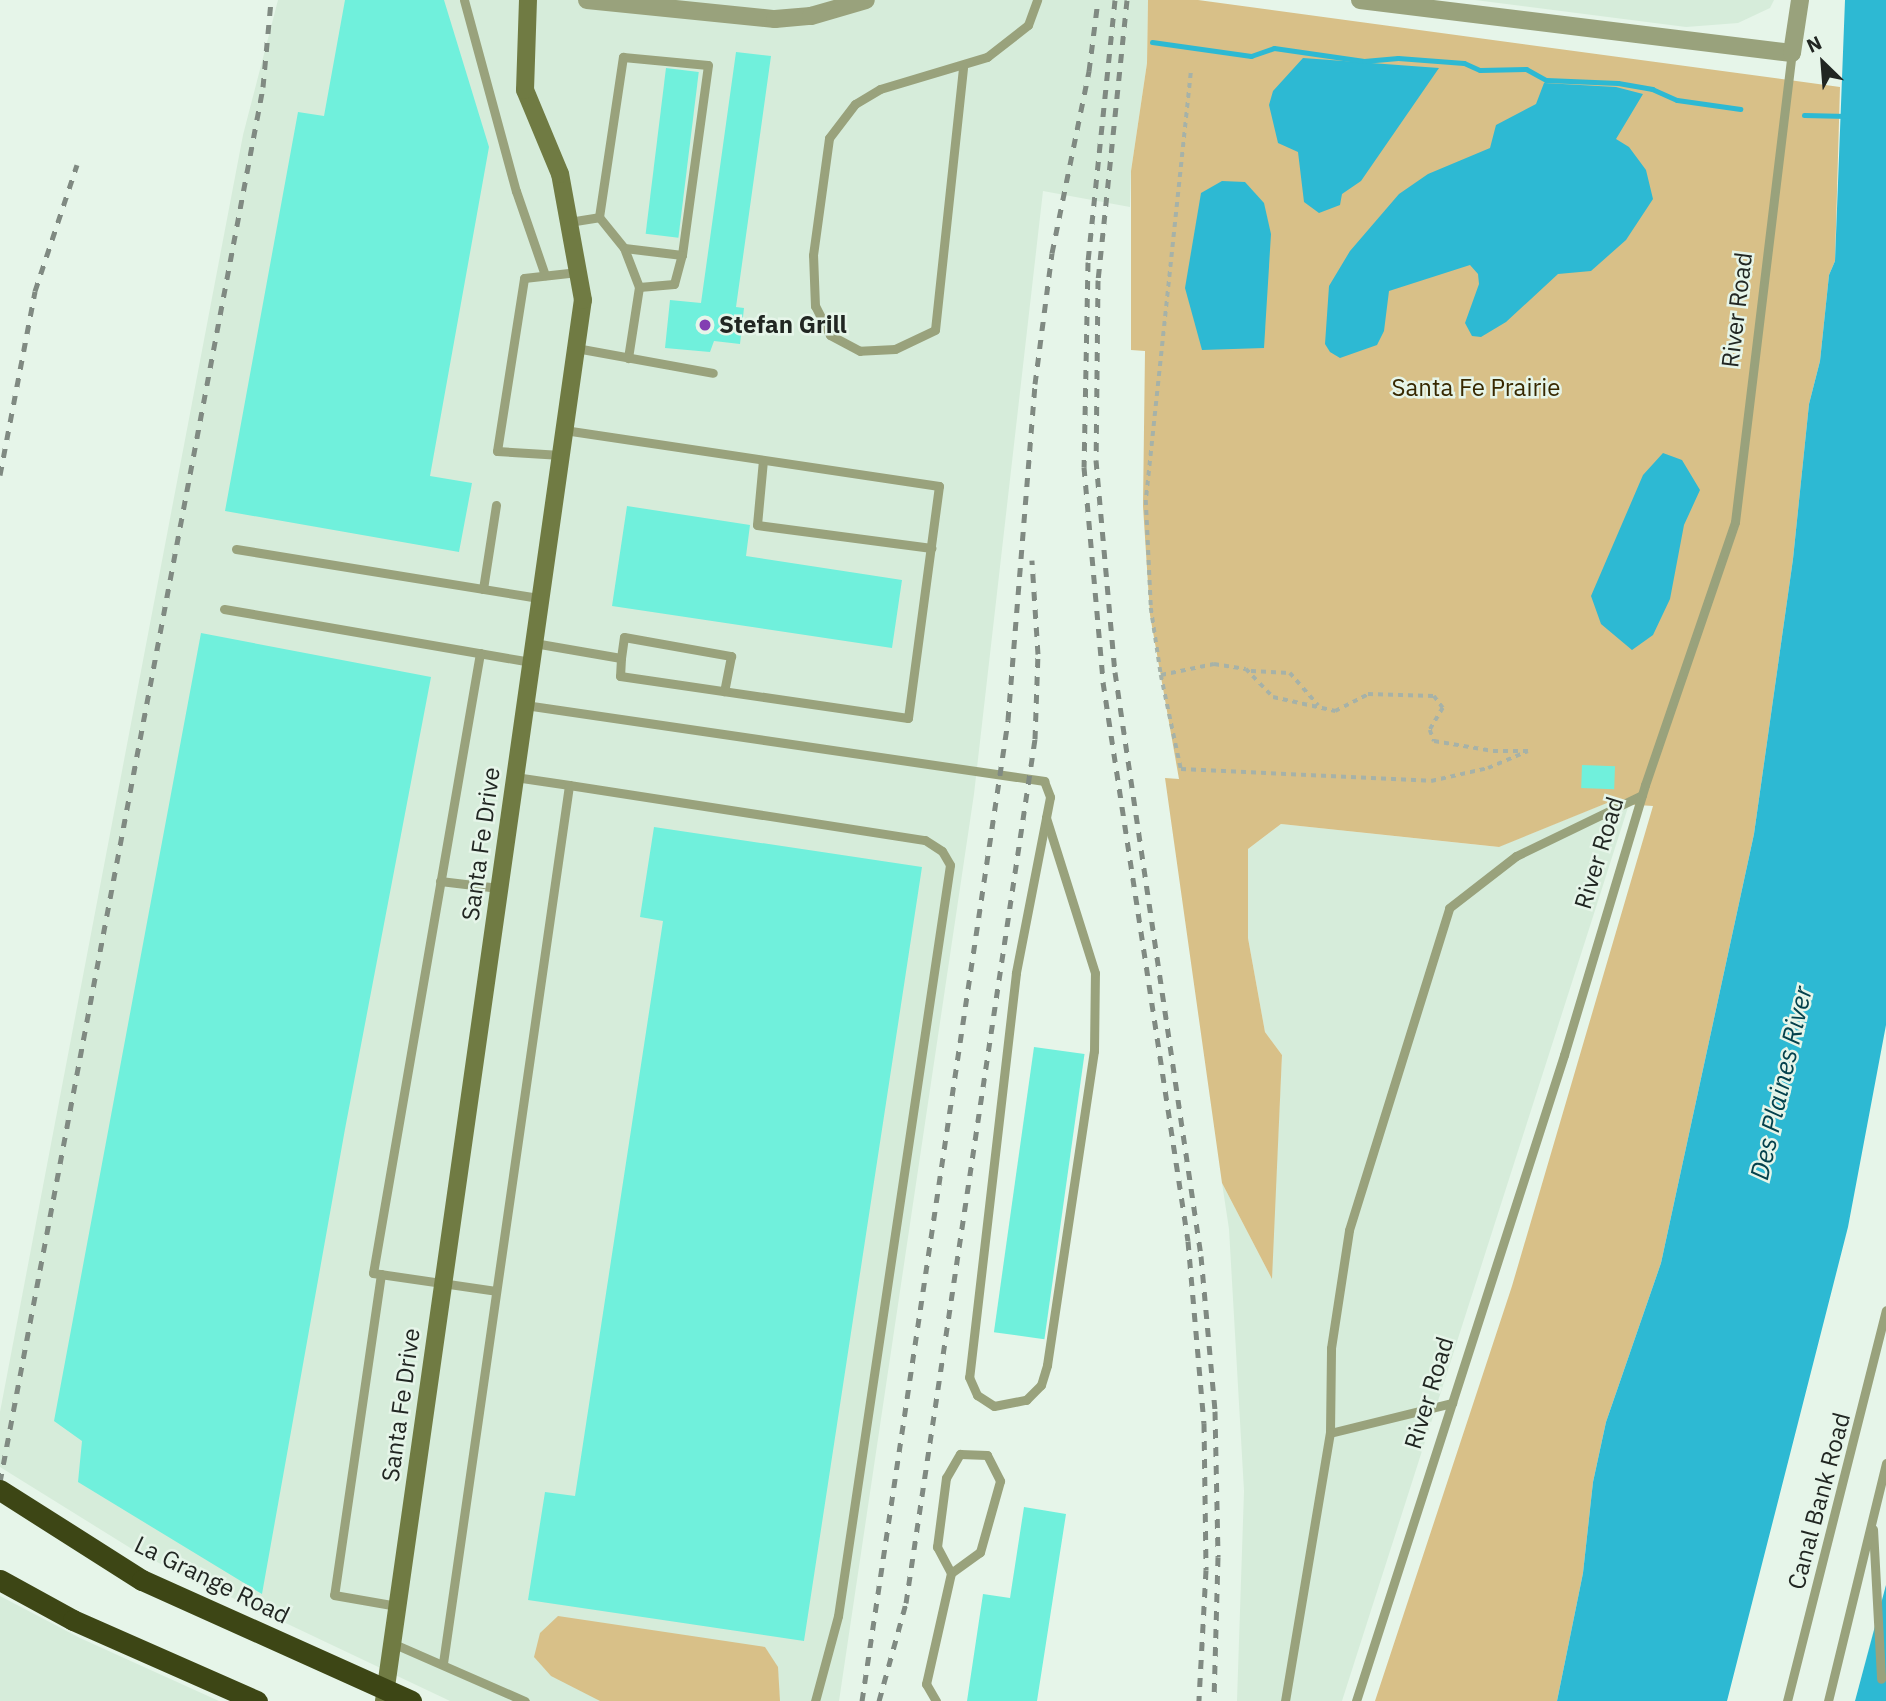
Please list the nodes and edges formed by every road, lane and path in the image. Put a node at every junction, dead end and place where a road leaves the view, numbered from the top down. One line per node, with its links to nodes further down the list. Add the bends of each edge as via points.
1 (464, 0): 16 (lane, via 516,191)
2 (528, 0): 12 (street, Santa Fe Drive, via 525,90 560,174)
3 (587, 0): 4 (street, via 775,19 811,16)
4 (866, 0)
5 (1037, 0): 9 (lane, via 1028,25 987,57)
6 (1360, 0): 8 (street)
7 (1800, 0): 8 (street, River Road)
8 (1792, 53): 41 (lane, River Road, via 1735,522)
9 (963, 68): 9 (lane, via 880,89 855,104 829,138 814,255 815,306 830,335 860,351 895,349 935,330)
10 (1191, 73): 35 (path, via 1146,500 1150,595)
11 (598, 217): 12 (lane); 13 (lane); 14 (lane, via 623,57 708,65)
12 (569, 222): 15 (street, Santa Fe Drive)
13 (624, 248): 14 (lane); 17 (lane)
14 (682, 255): 17 (lane, via 674,284)
15 (578, 272): 16 (lane); 18 (street, Santa Fe Drive, via 583,300)
16 (545, 275): 22 (lane, via 524,278 497,450)
17 (639, 287): 19 (lane)
18 (576, 348): 19 (lane); 21 (street, Santa Fe Drive)
19 (628, 358): 20 (lane)
20 (713, 373)
21 (564, 430): 22 (street, Santa Fe Drive); 23 (lane)
22 (561, 455): 28 (street, Santa Fe Drive)
23 (763, 460): 25 (lane, via 757,524); 25 (lane, via 939,486)
24 (496, 505): 27 (lane)
25 (931, 548): 36 (lane, via 908,718)
26 (236, 550): 27 (lane)
27 (483, 589): 28 (lane)
28 (540, 598): 30 (street, Santa Fe Drive)
29 (224, 609): 31 (lane)
30 (534, 643): 32 (lane); 33 (street, Santa Fe Drive)
31 (480, 653): 33 (lane); 43 (lane)
32 (621, 658): 36 (lane, via 620,676); 36 (lane, via 624,636 731,656)
33 (531, 662): 37 (street, Santa Fe Drive)
34 (1251, 671): 35 (path, via 1214,664); 38 (path, via 1273,697); 38 (path, via 1290,673)
35 (1161, 675): 38 (path, via 1181,769 1431,781 1488,768 1528,751 1493,751 1434,741 1430,730 1443,708 1434,696 1368,694 1340,710)
36 (724, 691)
37 (525, 705): 39 (street, Santa Fe Drive); 42 (lane, via 1029,777 1044,781 1050,797)
38 (1318, 705)
39 (515, 777): 40 (lane); 44 (street, Santa Fe Drive)
40 (569, 785): 47 (lane); 64 (lane, via 925,840 942,850 950,865 838,1616)
41 (1642, 795): 49 (lane, River Road); 50 (lane, via 1516,856 1449,908 1349,1230 1331,1348)
42 (1046, 818): 42 (lane, via 1016,973 969,1377 977,1395 993,1406 1026,1400 1041,1385 1047,1366 1094,1051 1095,973)
43 (440, 881): 44 (lane); 45 (lane, via 373,1273)
44 (499, 888): 46 (street, Santa Fe Drive)
45 (381, 1274): 46 (lane); 56 (lane, via 334,1595)
46 (443, 1280): 47 (lane); 56 (street, Santa Fe Drive)
47 (496, 1291): 58 (lane)
48 (1886, 1310): 68 (lane, Canal Bank Road)
49 (1452, 1403): 50 (lane); 67 (lane, River Road)
50 (1330, 1433): 66 (lane)
51 (1886, 1463): 53 (lane)
52 (0, 1490): 62 (highway, La Grange Road, bridge, via 142,1580)
53 (1873, 1517): 59 (lane); 69 (lane)
54 (951, 1573): 54 (lane, via 981,1552 1000,1480 986,1455 960,1454 946,1478 937,1547); 65 (lane, via 926,1684)
55 (0, 1580): 60 (highway, via 73,1620)
56 (397, 1606): 57 (street, Santa Fe Drive)
57 (392, 1643): 58 (lane); 61 (street, Santa Fe Drive)
58 (443, 1663): 63 (lane)
59 (1881, 1679)
60 (257, 1701)
61 (384, 1701)
62 (411, 1701)
63 (525, 1701)
64 (815, 1701)
65 (936, 1701)
66 (1285, 1701)
67 (1356, 1701)
68 (1787, 1701)
69 (1828, 1701)

